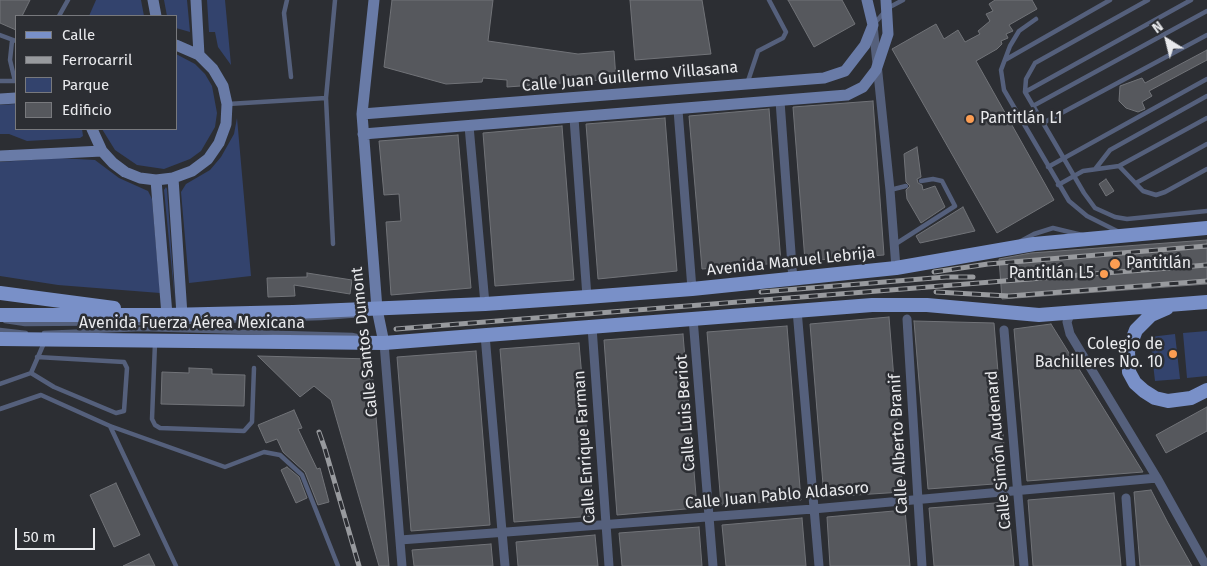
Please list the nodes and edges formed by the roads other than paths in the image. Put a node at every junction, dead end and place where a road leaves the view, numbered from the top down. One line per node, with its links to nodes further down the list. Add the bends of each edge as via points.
1 (68, 0): 15 (lane)
2 (153, 0): 16 (street)
3 (196, 0): 23 (street)
4 (287, 0): 26 (lane, via 284,13)
5 (335, 0): 35 (lane)
6 (374, 0): 41 (street, Calle Santos Dumont)
7 (769, 0): 31 (lane, via 786,32 783,38 758,52)
8 (867, 0): 18 (street)
9 (903, 0): 13 (lane)
10 (1110, 0): 24 (lane)
11 (1148, 0): 32 (lane, via 1035,63 1026,79)
12 (1191, 0): 32 (lane)
13 (887, 4): 18 (lane); 25 (street, via 888,34)
14 (1207, 11): 39 (lane)
15 (60, 15)
16 (156, 15)
17 (1036, 19): 24 (lane, via 1019,31)
18 (873, 25): 25 (street); 31 (street, Calle Juan Guillermo Villasana, via 861,53 851,66 840,73 824,78)
19 (0, 35): 21 (lane)
20 (1207, 35): 44 (lane)
21 (14, 41): 27 (lane, via 10,60)
22 (178, 46): 23 (street)
23 (199, 56): 38 (street, via 213,69)
24 (1004, 60): 53 (lane, via 1004,90)
25 (878, 65): 37 (street, via 871,79 853,92 842,96); 63 (street)
26 (291, 77)
27 (15, 78)
28 (1207, 79): 51 (lane)
29 (0, 81): 30 (lane)
30 (15, 81)
31 (747, 84): 41 (street, Calle Juan Guillermo Villasana)
32 (1025, 92): 39 (lane)
33 (1207, 96): 54 (lane, via 1110,150)
34 (15, 98): 36 (street)
35 (326, 98): 38 (lane); 67 (lane)
36 (0, 99)
37 (780, 101): 40 (street); 70 (street)
38 (227, 104): 57 (street, via 226,124 220,143 208,159 192,171)
39 (1033, 106): 44 (lane)
40 (678, 110): 42 (street); 71 (street)
41 (362, 114): 47 (street, Calle Santos Dumont)
42 (574, 118): 45 (street); 73 (street)
43 (1207, 118): 52 (lane)
44 (1043, 123): 51 (lane)
45 (469, 126): 47 (street); 75 (street)
46 (92, 130): 49 (street)
47 (363, 134): 77 (street, Calle Santos Dumont)
48 (1207, 144): 60 (lane)
49 (102, 151): 50 (street); 58 (street, via 125,172)
50 (0, 156)
51 (1063, 159): 53 (lane); 56 (lane)
52 (1119, 166): 54 (lane); 60 (lane)
53 (1048, 167): 61 (lane)
54 (1096, 168): 56 (lane)
55 (1207, 169): 60 (lane, via 1156,195 1148,194)
56 (1073, 176): 61 (lane); 64 (lane, via 1095,208 1115,217 1127,219)
57 (173, 178): 58 (street); 80 (street)
58 (156, 180): 82 (street)
59 (921, 182): 68 (lane, via 942,181 955,206)
60 (1136, 183)
61 (1058, 185): 66 (lane, via 1078,210)
62 (906, 186): 63 (lane)
63 (890, 190): 68 (street)
64 (1207, 212)
65 (1207, 228): 66 (main road, Avenida Manuel Lebrija)
66 (1125, 235): 69 (main road, Avenida Manuel Lebrija, via 1009,248)
67 (333, 244)
68 (894, 245): 69 (street)
69 (896, 268): 70 (main road, Avenida Manuel Lebrija)
70 (793, 280): 71 (main road, Avenida Manuel Lebrija)
71 (692, 289): 73 (main road, Avenida Manuel Lebrija)
72 (0, 293): 82 (main road)
73 (587, 297): 75 (main road, Avenida Manuel Lebrija)
74 (1207, 302): 76 (main road)
75 (485, 304): 77 (main road, Avenida Manuel Lebrija)
76 (1176, 304): 79 (main road); 99 (main road, via 1151,315 1136,330 1128,351 1129,372 1144,391 1168,401 1191,398)
77 (377, 309): 80 (main road, Avenida Fuerza Aérea Mexicana); 85 (lane, via 355,317 52,324); 94 (street, Calle Santos Dumont)
78 (796, 310): 79 (main road, via 907,304 1039,315); 83 (main road); 106 (street)
79 (1071, 312): 102 (street, via 1067,322 1070,334)
80 (182, 314): 82 (main road, Avenida Fuerza Aérea Mexicana)
81 (0, 315): 82 (main road, Avenida Fuerza Aérea Mexicana)
82 (167, 315)
83 (694, 318): 86 (main road); 107 (street, Calle Luis Beriot)
84 (908, 319): 105 (street, Calle Alberto Branif)
85 (0, 321)
86 (592, 327): 90 (main road); 108 (street, Calle Enrique Farman)
87 (0, 330): 89 (lane)
88 (1004, 330): 103 (street, Calle Simón Audenard)
89 (32, 333)
90 (485, 335): 94 (main road); 109 (street)
91 (43, 336): 92 (main road, Avenida Fuerza Aérea Mexicana); 93 (main road, Avenida Fuerza Aérea Mexicana); 94 (lane, via 142,329 352,335); 95 (lane)
92 (0, 339)
93 (156, 340): 94 (main road, Avenida Fuerza Aérea Mexicana); 96 (lane, via 152,419 160,428 244,431 252,422)
94 (384, 343): 110 (street, Calle Santos Dumont)
95 (37, 357): 97 (lane); 97 (lane, via 124,362 124,411 116,413 54,387)
96 (254, 368)
97 (31, 373): 98 (lane)
98 (0, 384)
99 (1207, 390)
100 (0, 409): 101 (lane, via 41,395)
101 (110, 426): 111 (lane); 112 (lane, via 225,467 264,452 280,455 302,475)
102 (1157, 478): 103 (street, Calle Juan Pablo Aldasoro); 121 (street)
103 (1018, 490): 105 (street, Calle Juan Pablo Aldasoro); 119 (street, Calle Simón Audenard)
104 (1126, 498): 120 (street)
105 (917, 499): 106 (street, Calle Juan Pablo Aldasoro); 118 (street, Calle Alberto Branif)
106 (813, 509): 107 (street, Calle Juan Pablo Aldasoro); 117 (street)
107 (709, 516): 108 (street, Calle Juan Pablo Aldasoro); 116 (street, Calle Luis Beriot)
108 (605, 524): 109 (street, Calle Juan Pablo Aldasoro); 115 (street, Calle Enrique Farman)
109 (502, 533): 110 (street, Calle Juan Pablo Aldasoro); 114 (street)
110 (400, 540): 113 (street, Calle Santos Dumont)
111 (176, 566)
112 (338, 566)
113 (402, 566)
114 (505, 566)
115 (609, 566)
116 (713, 566)
117 (819, 566)
118 (922, 566)
119 (1024, 566)
120 (1131, 566)
121 (1206, 566)

